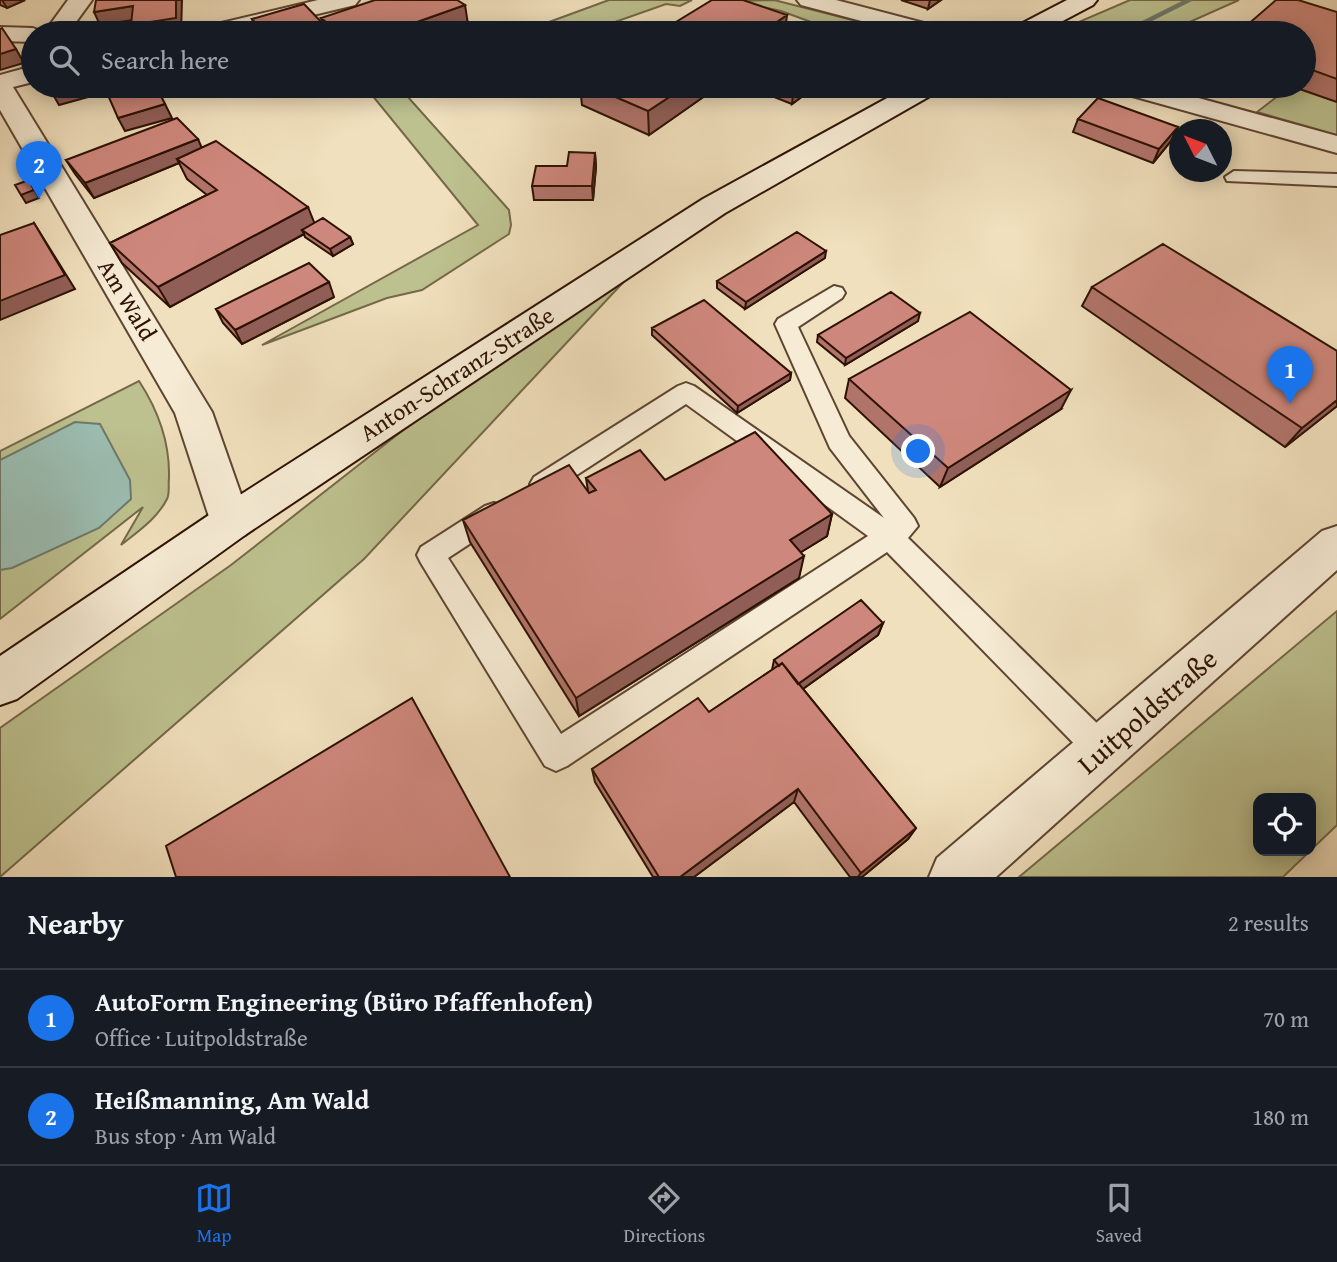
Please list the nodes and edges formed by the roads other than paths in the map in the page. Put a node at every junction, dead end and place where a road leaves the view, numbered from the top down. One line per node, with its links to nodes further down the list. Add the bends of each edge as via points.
1 (80, 0): 5 (street)
2 (347, 0): 6 (street)
3 (809, 0): 7 (street)
4 (1085, 0): 8 (street)
5 (65, 21)
6 (259, 21)
7 (889, 21)
8 (1057, 21)
9 (0, 34): 10 (street)
10 (21, 35)
11 (21, 78): 12 (street)
12 (0, 85): 19 (street, Am Wald, via 193,412)
13 (907, 98): 19 (street, Anton-Schranz-Straße, via 714,206)
14 (1170, 98): 15 (street)
15 (1337, 145)
16 (1234, 177): 17 (lane)
17 (1337, 180)
18 (834, 293): 20 (lane, via 786,324 839,441 905,526)
19 (230, 523): 22 (street, Anton-Schranz-Straße)
20 (890, 537): 20 (lane, via 556,755 431,555 686,393); 23 (lane)
21 (1337, 544): 23 (street, Luitpoldstraße)
22 (0, 683)
23 (1103, 751): 24 (street, Luitpoldstraße)
24 (956, 877)

